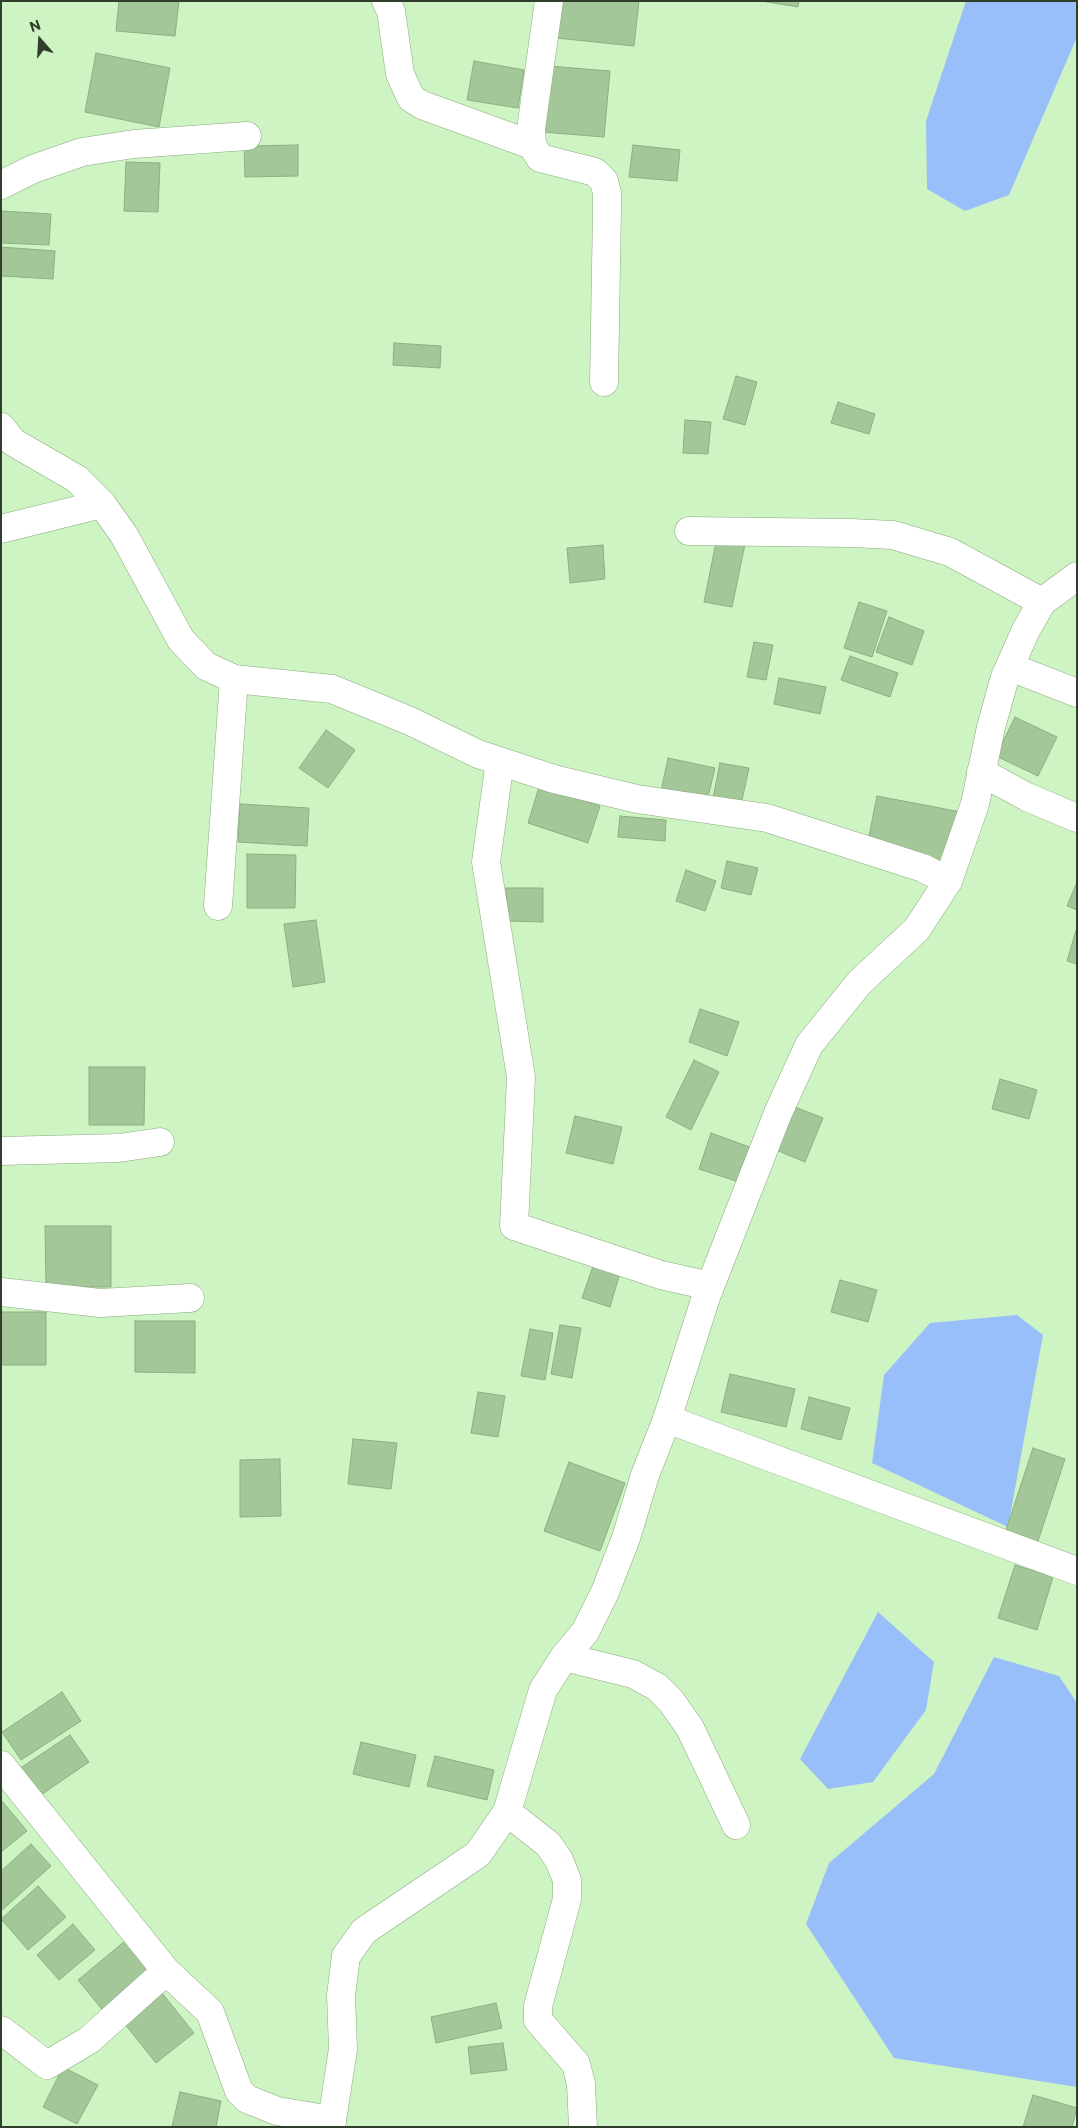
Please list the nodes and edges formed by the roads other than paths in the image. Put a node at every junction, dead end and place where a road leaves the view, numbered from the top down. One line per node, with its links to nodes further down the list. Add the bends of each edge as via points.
1 (386, 1): 4 (street, via 393,20 400,74 411,98 422,105)
2 (550, 1): 4 (street, via 531,128)
3 (247, 136): 5 (street, via 134,144 82,152 33,168)
4 (532, 145): 6 (street, via 540,158 595,172 604,181 607,210)
5 (1, 185)
6 (604, 382)
7 (1, 427): 8 (street, via 13,442 77,479)
8 (102, 504): 9 (street); 14 (street, via 124,535 181,640 206,666)
9 (1, 529)
10 (688, 531): 12 (street, via 893,535 950,552)
11 (1077, 576): 12 (street)
12 (1042, 602): 13 (street)
13 (1010, 667): 15 (street); 17 (street)
14 (234, 679): 16 (street, via 332,689); 20 (street)
15 (1077, 692)
16 (500, 761): 19 (street, via 554,779 636,799 767,818 922,868); 23 (street, via 486,862 521,1077 514,1226 662,1275)
17 (981, 772): 18 (street); 19 (street, via 975,804)
18 (1077, 818)
19 (948, 881): 23 (street, via 917,929 860,983 809,1045 761,1152)
20 (218, 906)
21 (160, 1142): 22 (street, via 119,1148)
22 (1, 1152)
23 (710, 1286): 26 (street)
24 (1, 1292): 25 (street, via 100,1303)
25 (190, 1298)
26 (667, 1419): 27 (street); 28 (street, via 604,1592 585,1632)
27 (1077, 1571)
28 (564, 1657): 30 (street, via 543,1690); 31 (street, via 633,1674 656,1687 671,1701 690,1728)
29 (1, 1765): 32 (street)
30 (507, 1812): 34 (street, via 478,1854 364,1931 346,1956 341,1995 343,2049); 35 (street, via 548,1844 567,1880 567,1899 538,2006 538,2020 576,2064 581,2084)
31 (736, 1825)
32 (166, 1971): 33 (street, via 89,2040 47,2065); 34 (street, via 210,2012 239,2091 247,2099 277,2111)
33 (1, 2030)
34 (331, 2123)
35 (583, 2127)

